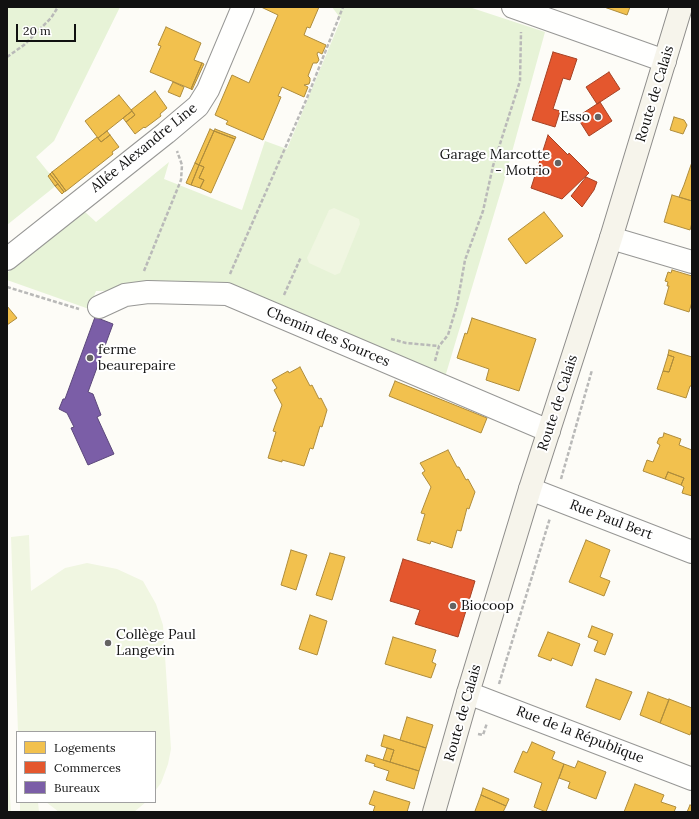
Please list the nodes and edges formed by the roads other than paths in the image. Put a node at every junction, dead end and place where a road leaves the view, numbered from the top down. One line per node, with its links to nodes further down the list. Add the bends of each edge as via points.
1 (243, 7): 6 (street, Allée Alexandre Line, via 208,90 198,106)
2 (681, 7): 4 (main road, Route de Calais)
3 (517, 8): 4 (street)
4 (665, 61): 5 (main road, Route de Calais)
5 (611, 238): 7 (street); 9 (main road, Route de Calais)
6 (7, 259)
7 (692, 262)
8 (99, 306): 9 (street, Chemin des Sources, via 125,295 148,292 227,294)
9 (549, 431): 10 (main road, Route de Calais)
10 (530, 489): 11 (street, Rue Paul Bert); 12 (main road, Route de Calais)
11 (692, 552)
12 (468, 693): 13 (street, Rue de la République); 14 (main road, Route de Calais)
13 (692, 779)
14 (436, 806)

